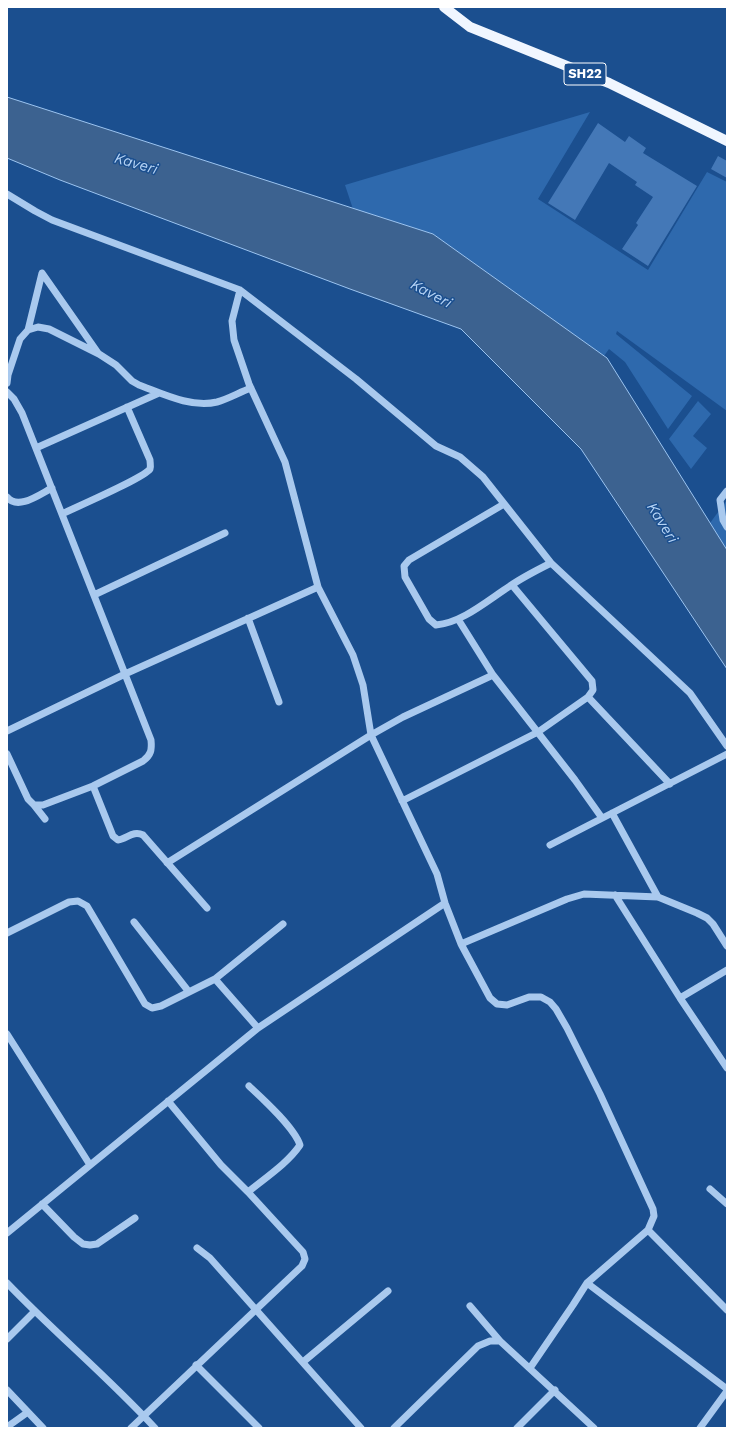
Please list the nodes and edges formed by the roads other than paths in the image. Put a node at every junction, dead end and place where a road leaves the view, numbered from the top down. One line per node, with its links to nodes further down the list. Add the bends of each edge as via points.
1 (444, 7): 2 (main road, SH22, via 470,27 608,83)
2 (727, 141)
3 (7, 194): 4 (street, via 52,220)
4 (240, 290): 8 (street, via 232,331); 16 (street, via 356,379 436,446 460,457 483,477)
5 (28, 330): 6 (street, via 38,327 49,329); 6 (street, via 42,273); 7 (street, via 20,339)
6 (99, 354): 10 (street, via 116,365 132,381)
7 (7, 378)
8 (251, 388): 10 (street, via 219,402 206,404); 22 (street, via 285,462)
9 (7, 392): 12 (street, via 22,413)
10 (159, 393): 11 (street)
11 (127, 407): 12 (street); 17 (street, via 150,460 150,469 138,478)
12 (36, 448): 13 (street)
13 (52, 488): 15 (street, via 19,503); 17 (street)
14 (727, 491): 18 (street, via 720,500 723,520)
15 (7, 497)
16 (504, 504): 20 (street); 25 (street, via 409,560 404,566 405,577 429,619 436,626)
17 (62, 514): 23 (street)
18 (727, 527)
19 (225, 533): 23 (street)
20 (551, 562): 21 (street); 33 (street, via 690,693)
21 (512, 584): 25 (street); 28 (street, via 592,681 593,690)
22 (318, 586): 24 (street); 32 (street, via 353,655 363,685)
23 (94, 595): 26 (street)
24 (248, 618): 26 (street); 29 (street)
25 (458, 619): 27 (street)
26 (125, 674): 30 (street); 37 (street, via 151,740 150,756)
27 (493, 675): 31 (street); 32 (street, via 403,717)
28 (588, 697): 31 (street); 36 (street)
29 (279, 702)
30 (7, 731)
31 (538, 732): 38 (street); 41 (street)
32 (371, 735): 38 (street); 44 (street)
33 (727, 746)
34 (7, 754): 39 (street, via 28,799)
35 (727, 754): 36 (street)
36 (670, 784): 40 (street)
37 (93, 786): 39 (street, via 43,805); 44 (street, via 113,836 118,840 133,833 143,835)
38 (402, 801): 47 (street, via 437,874)
39 (34, 805): 42 (street)
40 (612, 813): 41 (street); 46 (street)
41 (602, 818): 43 (street)
42 (45, 819)
43 (550, 845)
44 (167, 863): 48 (street)
45 (615, 895): 46 (street); 52 (street, via 584,894 567,899); 57 (street)
46 (658, 897): 53 (street, via 706,918)
47 (445, 903): 52 (street); 58 (street)
48 (207, 908)
49 (134, 922): 56 (street)
50 (283, 924): 55 (street)
51 (7, 933): 56 (street, via 69,902 78,901 87,906 145,1004 152,1008 162,1006)
52 (461, 944): 70 (street, via 490,998 497,1004 542,997 556,1009 600,1094 653,1209 654,1216)
53 (727, 946)
54 (727, 970): 57 (street)
55 (215, 979): 56 (street); 58 (street)
56 (189, 992)
57 (680, 998): 60 (street)
58 (258, 1028): 63 (street)
59 (7, 1034): 64 (street)
60 (725, 1059): 61 (street)
61 (727, 1068)
62 (249, 1086): 66 (street, via 294,1133 300,1145)
63 (168, 1101): 64 (street); 66 (street, via 208,1150)
64 (90, 1165): 67 (street)
65 (710, 1189): 68 (street)
66 (248, 1192): 77 (street, via 304,1252 305,1260 302,1266)
67 (42, 1204): 69 (street, via 83,1244 97,1244); 71 (street)
68 (727, 1204)
69 (135, 1218)
70 (648, 1230): 73 (street); 78 (street)
71 (7, 1232)
72 (197, 1248): 77 (street, via 210,1258)
73 (587, 1282): 84 (street); 87 (street)
74 (7, 1283): 79 (street)
75 (388, 1291): 82 (street)
76 (470, 1306): 81 (street)
77 (255, 1309): 82 (street); 83 (street)
78 (727, 1310)
79 (35, 1311): 80 (street); 89 (street)
80 (7, 1339)
81 (500, 1341): 84 (street); 97 (street, via 490,1341 478,1346)
82 (303, 1362): 96 (street)
83 (196, 1365): 89 (street); 95 (street)
84 (530, 1368): 86 (street)
85 (7, 1390): 88 (street)
86 (554, 1390): 98 (street); 99 (street)
87 (727, 1390): 91 (street)
88 (28, 1412): 90 (street); 92 (street)
89 (144, 1416): 93 (street); 94 (street)
90 (7, 1427)
91 (704, 1427)
92 (43, 1428)
93 (131, 1428)
94 (155, 1428)
95 (259, 1428)
96 (362, 1428)
97 (394, 1428)
98 (517, 1428)
99 (594, 1428)

